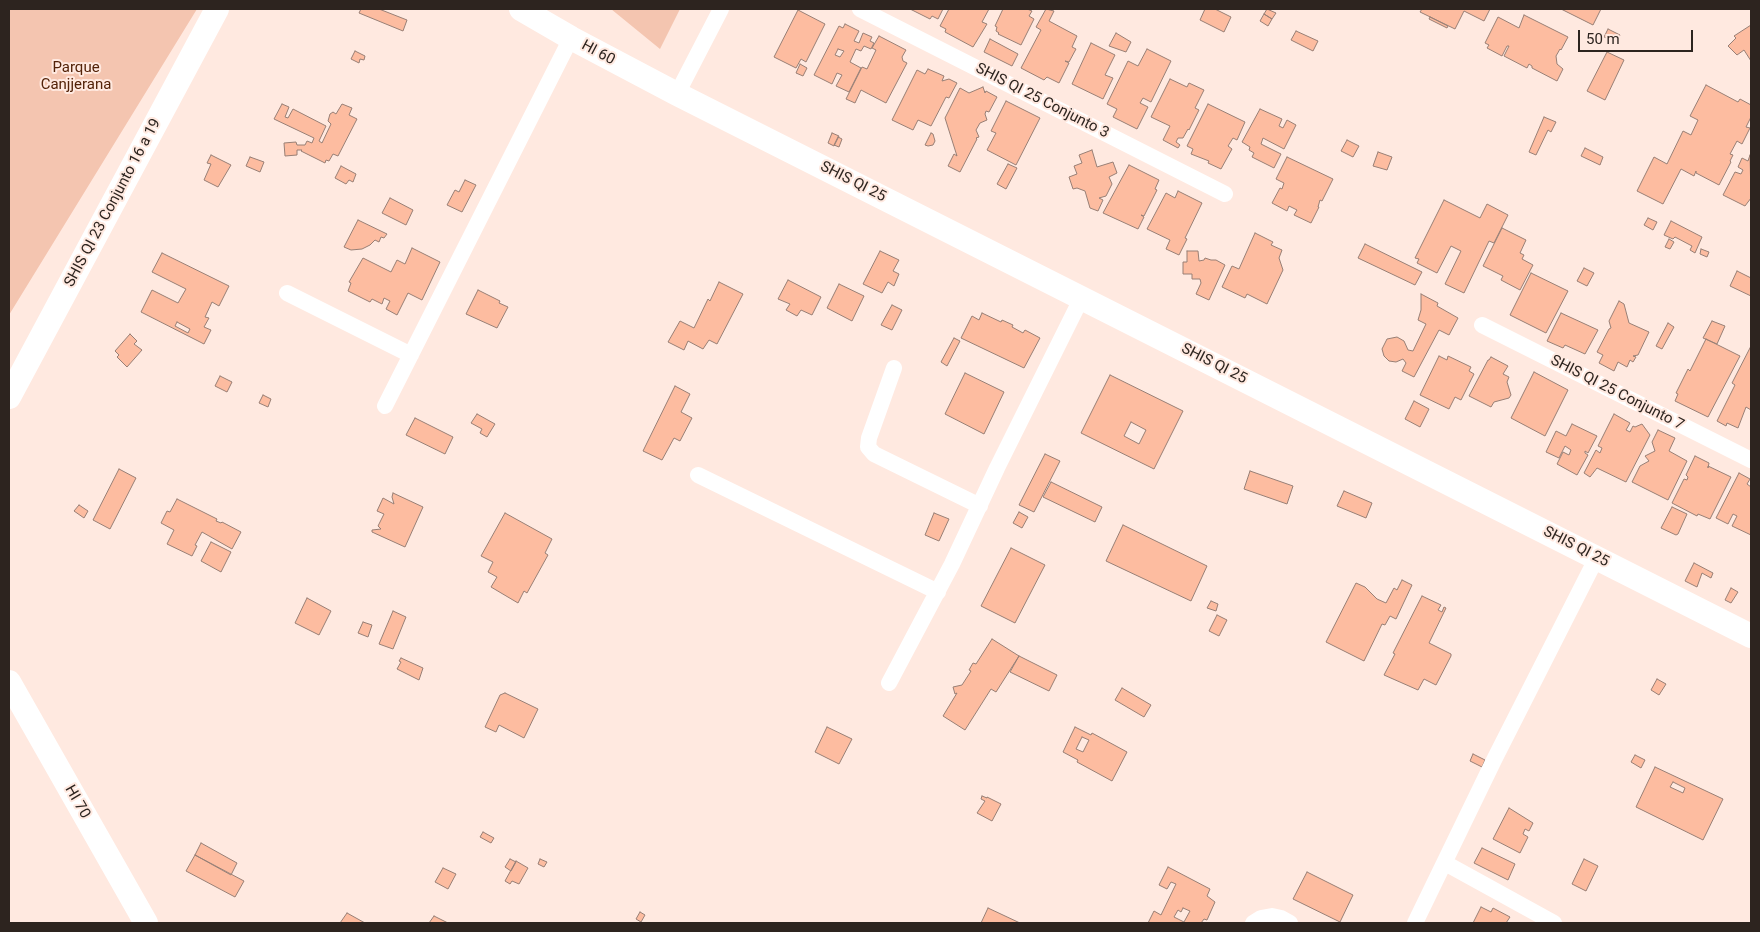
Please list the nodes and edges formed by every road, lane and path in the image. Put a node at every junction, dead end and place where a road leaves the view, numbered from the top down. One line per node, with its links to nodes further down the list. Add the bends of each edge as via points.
1 (217, 9): 13 (street, SHIS QI 23 Conjunto 16 a 19)
2 (521, 9): 5 (street, HI 60)
3 (721, 9): 6 (street)
4 (860, 9): 7 (street, SHIS QI 25 Conjunto 3)
5 (571, 38): 6 (street, HI 60); 11 (street)
6 (677, 94): 9 (street, SHIS QI 25)
7 (1225, 194)
8 (287, 293): 11 (street)
9 (1082, 298): 17 (street); 18 (street, SHIS QI 25)
10 (1482, 325): 15 (street, SHIS QI 25 Conjunto 7)
11 (411, 354): 14 (street)
12 (894, 368): 17 (street, via 868,438 868,447 874,454)
13 (9, 397)
14 (385, 406)
15 (1751, 460)
16 (698, 475): 19 (street)
17 (980, 506): 19 (street)
18 (1597, 557): 20 (street, SHIS QI 25); 23 (street)
19 (938, 592): 22 (street)
20 (1751, 636)
21 (9, 682): 24 (street, HI 70)
22 (889, 683)
23 (1445, 863): 27 (street); 28 (street)
24 (146, 923)
25 (1253, 923): 26 (street, via 1272,916)
26 (1290, 923)
27 (1415, 923)
28 (1554, 923)

